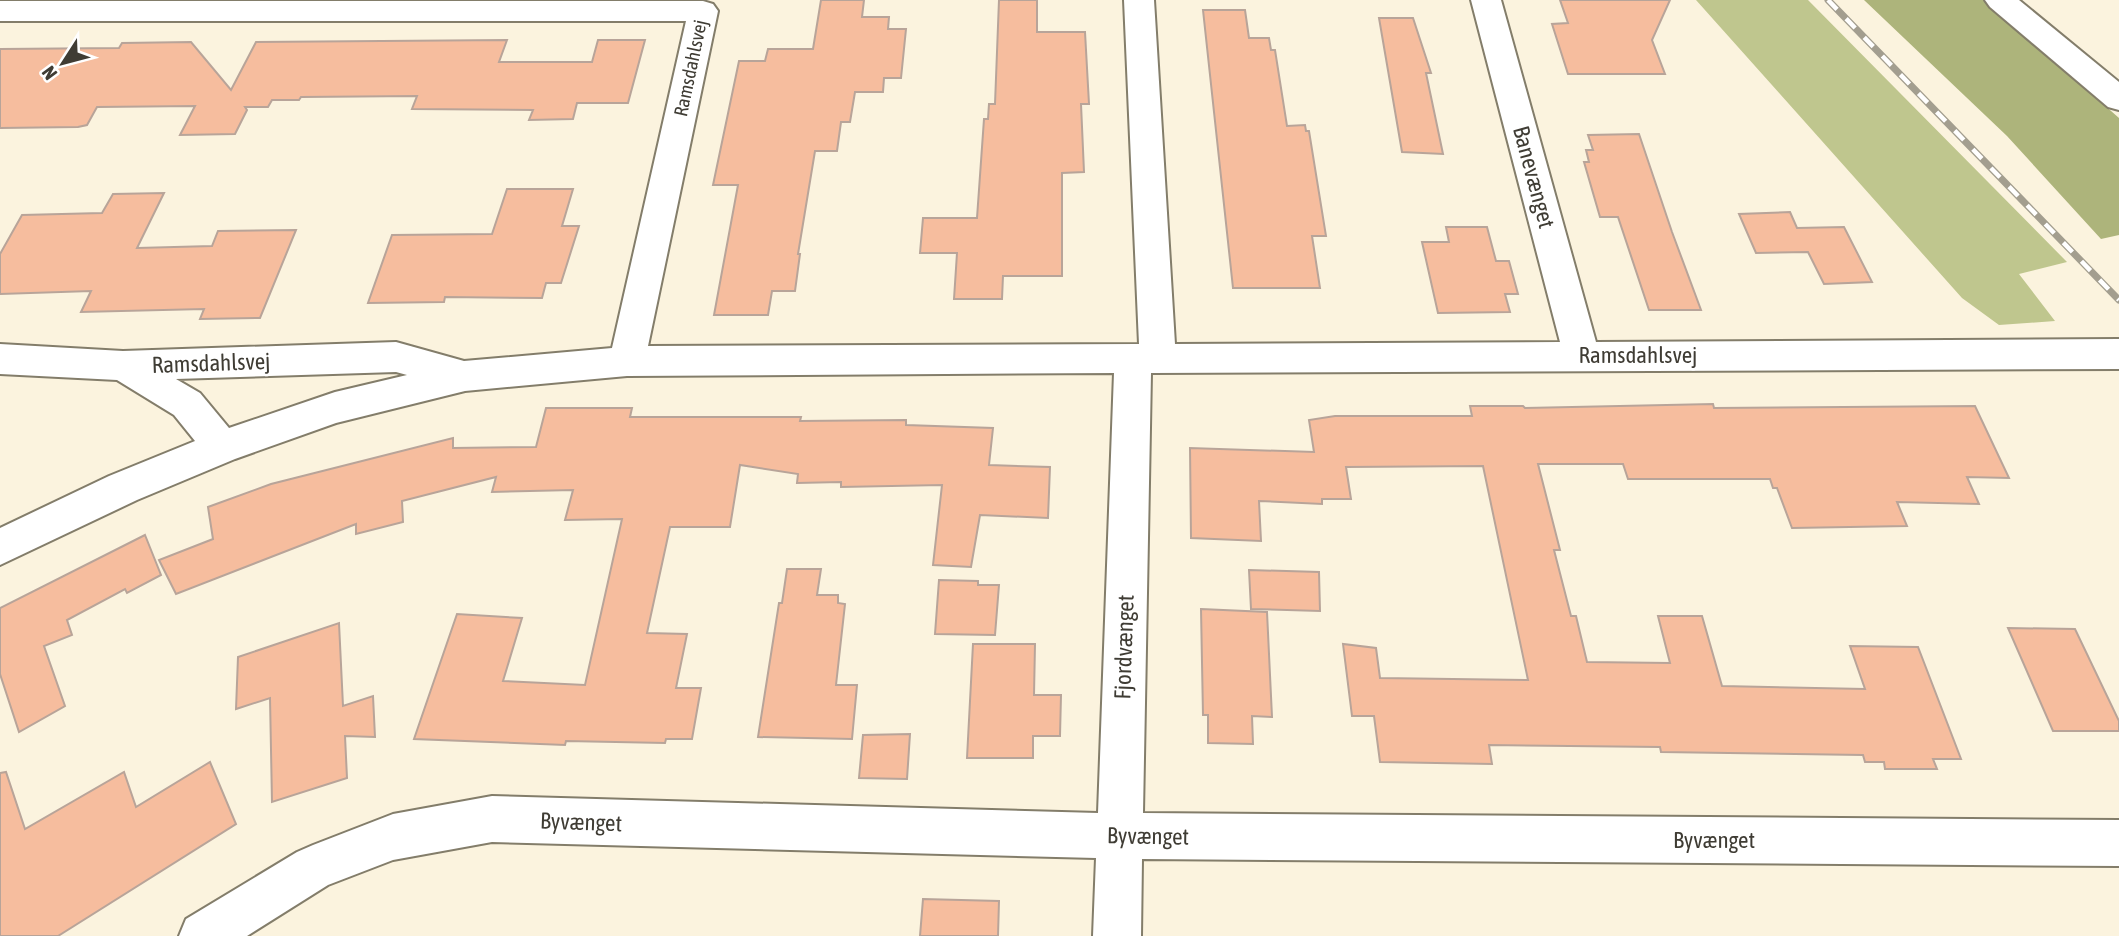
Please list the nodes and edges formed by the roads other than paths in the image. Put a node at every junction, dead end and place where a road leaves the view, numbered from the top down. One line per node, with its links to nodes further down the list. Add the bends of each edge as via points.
1 (1139, 0): 8 (street)
2 (1486, 0): 7 (street, Banevænget)
3 (2000, 0): 5 (street)
4 (0, 12): 10 (street, Ramsdahlsvej, via 703,10)
5 (2119, 99)
6 (2119, 354): 7 (street, Ramsdahlsvej)
7 (1582, 355): 8 (street, Ramsdahlsvej)
8 (1145, 358): 10 (street, Ramsdahlsvej); 15 (street, Fjordvænget)
9 (0, 359): 11 (street, Ramsdahlsvej)
10 (627, 360): 12 (street, Ramsdahlsvej)
11 (123, 366): 12 (street, Ramsdahlsvej, via 396,357); 13 (street, Ramsdahlsvej, via 187,404)
12 (465, 376): 13 (street, Ramsdahlsvej, via 335,408)
13 (222, 447): 14 (street, Ramsdahlsvej)
14 (0, 547)
15 (1119, 836): 16 (street, Byvænget); 17 (street, Byvænget, via 492,820 393,837 313,868); 18 (street, Fjordvænget)
16 (2119, 843)
17 (203, 936)
18 (1117, 936)

